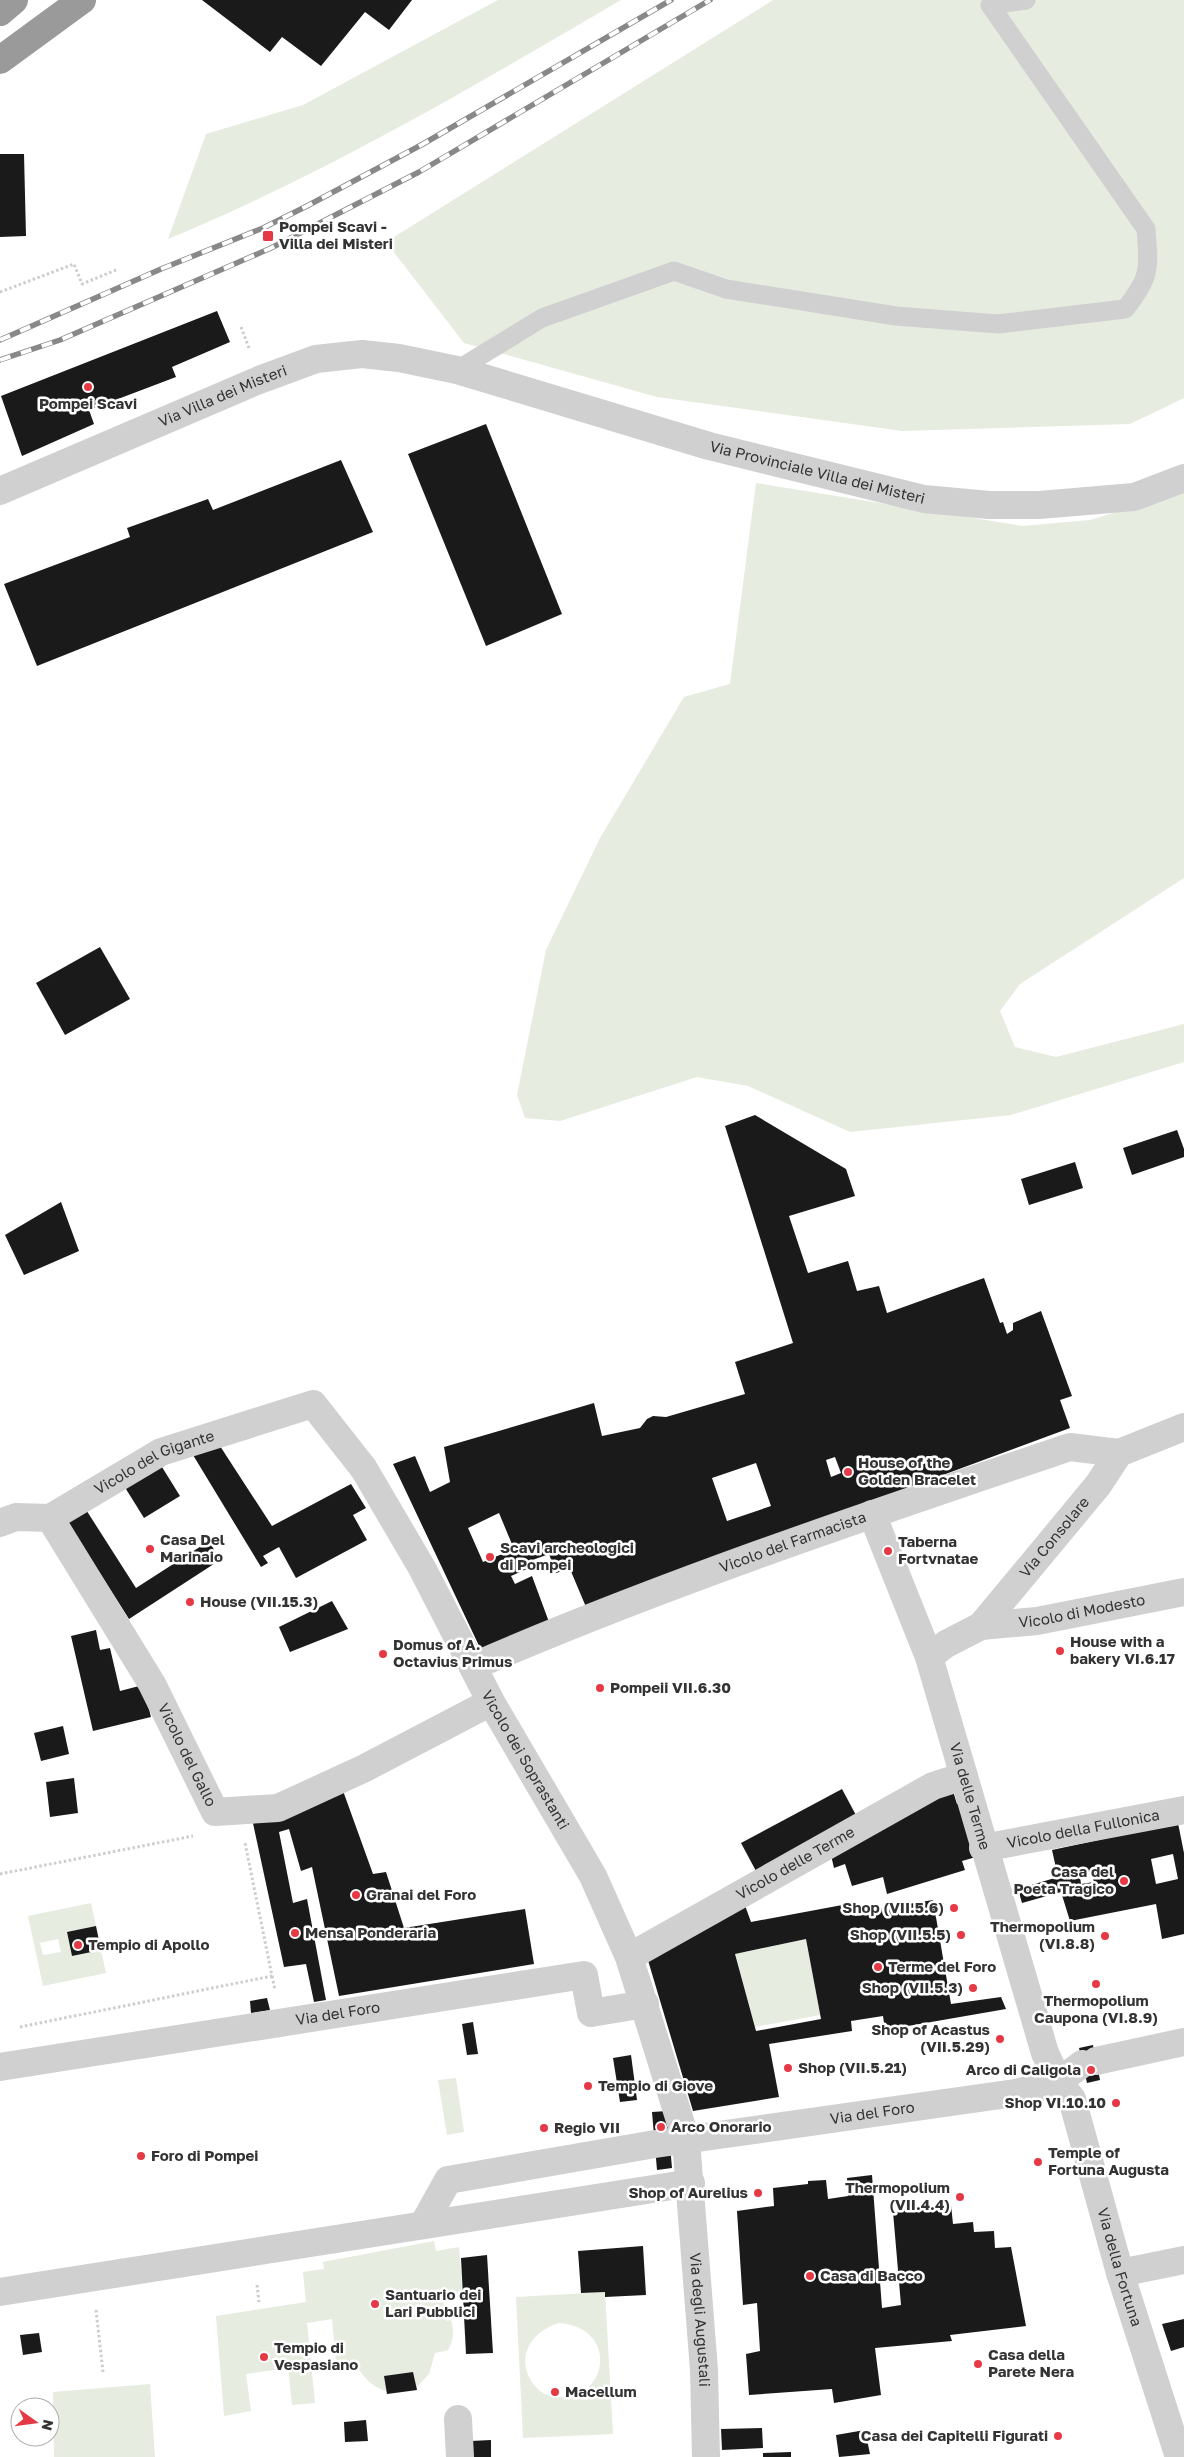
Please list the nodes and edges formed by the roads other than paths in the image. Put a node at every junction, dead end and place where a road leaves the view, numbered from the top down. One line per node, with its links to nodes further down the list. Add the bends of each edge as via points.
1 (14, 0): 4 (highway)
2 (82, 0): 5 (highway)
3 (1026, 0): 6 (lane, via 990,4 1146,229 1149,264 1142,288 1125,310 998,324 896,316 726,288 674,271 542,318)
4 (0, 12)
5 (0, 60)
6 (457, 370): 7 (street, Via Provinciale Villa dei Misteri, via 710,446 924,499 989,505 1039,505 1134,497); 8 (street, Via Villa dei Misteri, via 362,354 316,359 148,426)
7 (1184, 478)
8 (0, 491)
9 (313, 1404): 13 (street, Vicolo del Gigante, via 161,1452); 18 (street, Vicolo dei Soprastanti, via 364,1469)
10 (1184, 1427): 11 (street)
11 (1119, 1453): 12 (street, Vicolo del Farmacista, via 1070,1447); 16 (street, Via Consolare, via 1098,1485)
12 (872, 1514): 17 (street, Via delle Terme); 18 (street, Vicolo del Farmacista, via 574,1623)
13 (50, 1518): 14 (street, via 16,1517); 19 (street, Vicolo del Gallo, via 149,1678 215,1812 278,1808 365,1768)
14 (0, 1522)
15 (1184, 1592): 16 (street, Vicolo di Modesto, via 1037,1621)
16 (981, 1626): 17 (street, Via Consolare, via 946,1644)
17 (930, 1657): 20 (street, Via delle Terme)
18 (474, 1666): 19 (street, Vicolo dei Soprastanti)
19 (491, 1702): 23 (street, Vicolo dei Soprastanti, via 594,1876)
20 (964, 1776): 22 (street, Via delle Terme); 23 (street, Vicolo delle Terme, via 933,1786)
21 (1184, 1810): 22 (street, Vicolo della Fullonica)
22 (983, 1848): 27 (street, Via delle Terme, via 1045,2053)
23 (629, 1957): 24 (street, Vicolo dei Soprastanti)
24 (645, 2004): 26 (street, Via del Foro, via 591,2013 584,1976); 28 (street, Vicolo dei Soprastanti)
25 (1184, 2042): 27 (street, Via del Foro, via 1089,2062)
26 (0, 2067)
27 (1058, 2081): 28 (street, Via del Foro, via 1015,2093); 32 (street, Via della Fortuna, via 1072,2099)
28 (686, 2140): 29 (street); 30 (street, Via del Foro, via 448,2180)
29 (691, 2183): 30 (street); 36 (street, Via degli Augustali, via 704,2370)
30 (423, 2225): 33 (street)
31 (1184, 2260): 32 (street)
32 (1120, 2273): 37 (street, Via della Fortuna)
33 (0, 2292)
34 (458, 2420): 35 (street)
35 (460, 2457)
36 (706, 2457)
37 (1179, 2457)

